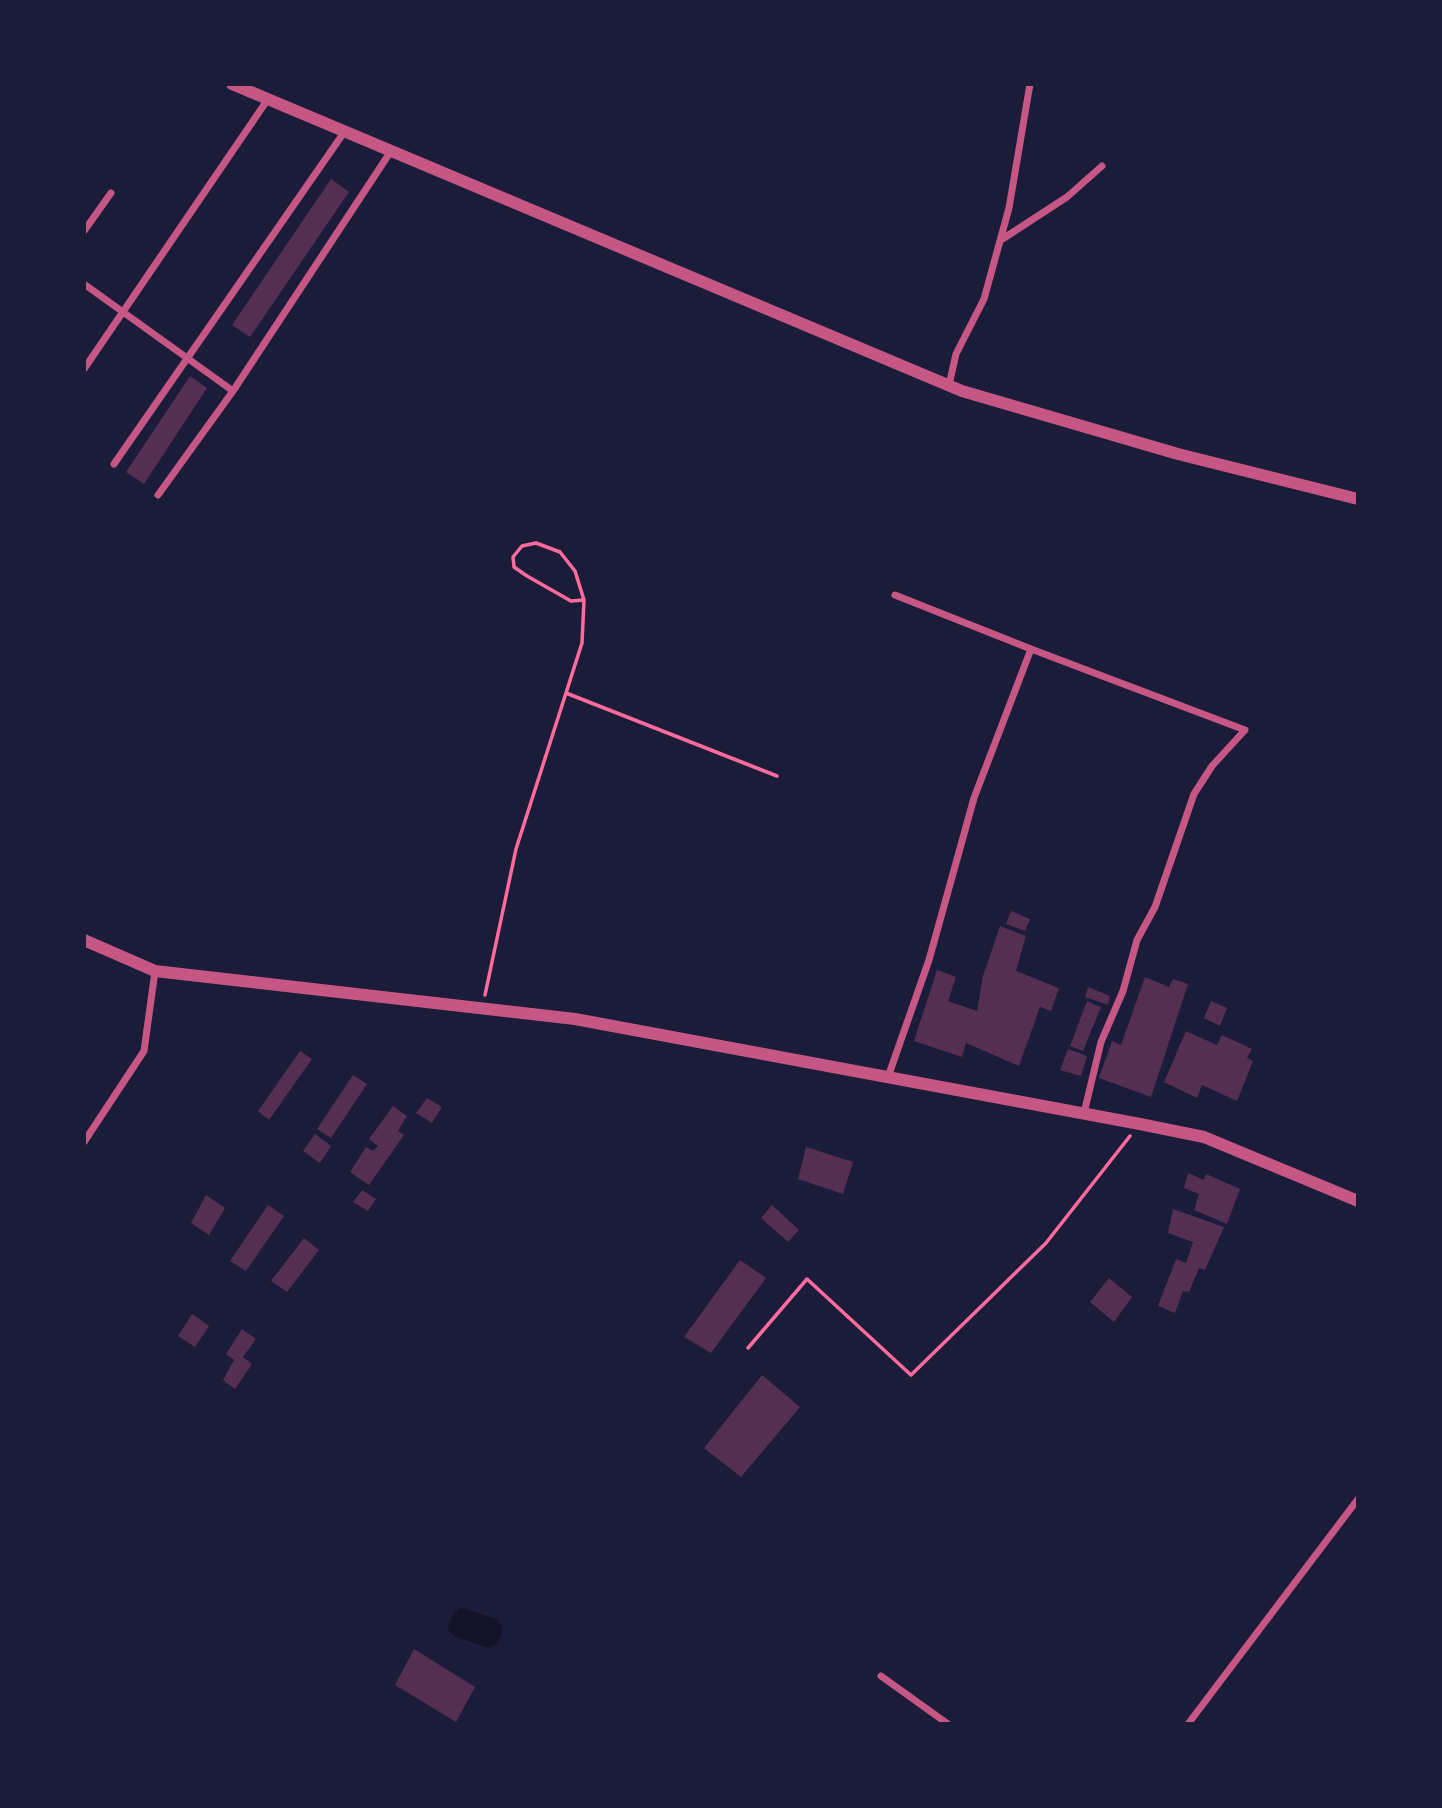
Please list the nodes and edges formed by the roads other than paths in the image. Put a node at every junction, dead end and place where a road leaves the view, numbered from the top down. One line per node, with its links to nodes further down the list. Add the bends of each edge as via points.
1 (232, 84): 3 (street)
2 (1030, 84): 9 (street)
3 (268, 99): 4 (street); 11 (street)
4 (346, 131): 5 (street); 12 (street)
5 (392, 150): 14 (street); 15 (street)
6 (1102, 166): 9 (street, via 1067,197)
7 (111, 193): 8 (street)
8 (84, 231)
9 (1000, 241): 14 (street, via 984,299 956,354)
10 (84, 284): 11 (street)
11 (124, 313): 12 (street); 13 (street)
12 (186, 357): 15 (street); 16 (street)
13 (84, 369)
14 (949, 385): 18 (street, via 1178,454)
15 (233, 391): 17 (street)
16 (114, 464)
17 (158, 495)
18 (1358, 499)
19 (895, 595): 20 (street)
20 (1031, 649): 23 (street, via 974,798 929,960); 24 (street, via 1245,730 1194,794 1101,1042)
21 (84, 940): 22 (street)
22 (155, 971): 23 (street, via 575,1019); 25 (street, via 144,1051)
23 (888, 1077): 24 (street)
24 (1084, 1113): 26 (street, via 1204,1137)
25 (84, 1142)
26 (1358, 1201)
27 (1358, 1499): 30 (street)
28 (881, 1676): 29 (street)
29 (948, 1724)
30 (1188, 1724)

